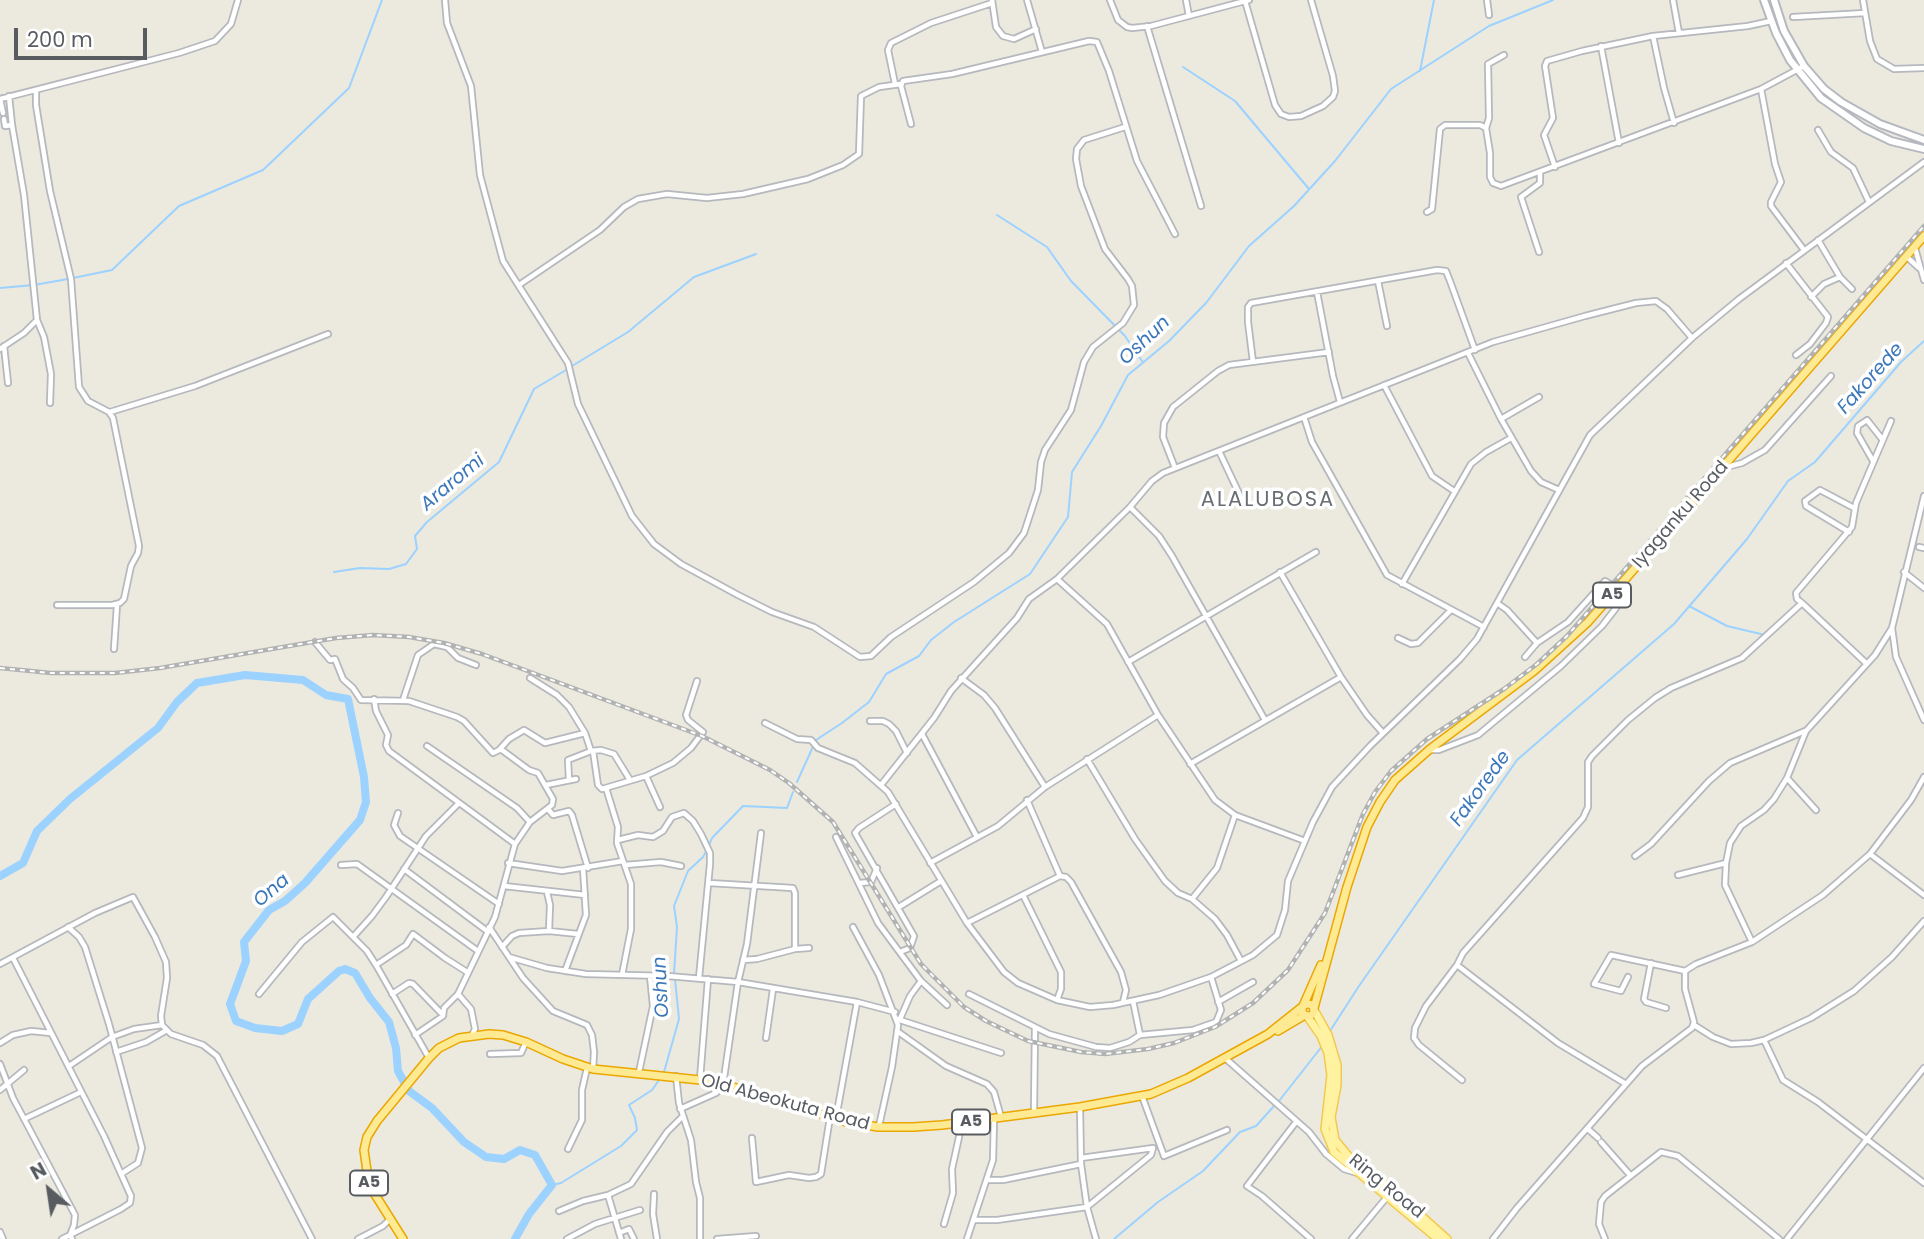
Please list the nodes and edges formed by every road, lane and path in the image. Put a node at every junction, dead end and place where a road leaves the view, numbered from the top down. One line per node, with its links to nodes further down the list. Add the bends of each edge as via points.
1 (238, 0): 31 (street, via 227,30 207,45)
2 (445, 0): 61 (street, via 447,23 471,86 484,191 503,261)
3 (1027, 0): 20 (street)
4 (1110, 0): 19 (street, via 1124,25)
5 (1186, 0): 16 (street)
6 (1311, 0): 12 (street, via 1335,91 1323,106 1289,117 1275,105)
7 (1488, 0): 15 (street)
8 (1673, 0): 21 (street)
9 (1764, 0): 18 (main road)
10 (1774, 0): 26 (main road, via 1780,23)
11 (1863, 0): 14 (street)
12 (1247, 1): 16 (street)
13 (992, 2): 20 (street, via 996,27 1003,36 1014,39); 29 (street, via 891,43 888,50)
14 (1865, 13): 17 (street); 27 (street, via 1877,60 1894,69)
15 (1489, 15)
16 (1189, 16): 19 (street)
17 (1793, 17)
18 (1771, 21): 21 (street); 28 (main road)
19 (1147, 26): 47 (street)
20 (1036, 29): 24 (street)
21 (1679, 33): 22 (street)
22 (1653, 36): 23 (street); 33 (street)
23 (1601, 47): 41 (street); 44 (street, via 1545,63 1553,118 1544,135)
24 (1042, 52): 29 (street); 37 (street, via 1097,43)
25 (1504, 55): 38 (street, via 1488,64)
26 (1804, 66): 28 (street); 40 (main road, via 1841,102 1888,128)
27 (1924, 68)
28 (1797, 70): 30 (street); 42 (main road, via 1821,98 1855,123 1891,141)
29 (898, 84): 34 (street); 61 (street, via 860,97 860,149 855,159 820,176 743,194 706,198 667,194 638,199)
30 (1761, 89): 33 (street); 53 (street, via 1781,182 1772,206)
31 (36, 90): 32 (street); 81 (street, via 50,191 71,279 79,387 88,401)
32 (9, 96): 35 (street); 36 (street, via 0,99)
33 (1674, 123): 41 (street)
34 (911, 124)
35 (12, 125): 36 (street); 65 (street)
36 (2, 127)
37 (1125, 127): 49 (street); 61 (street, via 1084,140 1076,159 1081,186 1105,249 1132,286 1134,304 1123,323 1093,347 1084,362 1071,410 1045,450 1024,533 996,566 866,657 853,654 814,627 738,596 654,544 615,483 579,404 568,363)
38 (1486, 128): 45 (street, via 1493,183 1501,186); 48 (street, via 1446,125 1440,129 1432,209)
39 (1818, 130): 46 (street, via 1831,152 1853,168)
40 (1924, 140)
41 (1619, 143): 44 (street)
42 (1924, 149)
43 (1924, 162): 46 (street)
44 (1555, 167): 45 (street)
45 (1540, 173): 54 (street, via 1540,183 1521,197)
46 (1869, 202): 51 (street)
47 (1201, 205)
48 (1427, 212)
49 (1174, 234)
50 (1924, 236): 52 (highway, Iyaganku Road / A5)
51 (1818, 240): 53 (street); 58 (street)
52 (1915, 248): 55 (highway, Iyaganku Road / A5); 57 (street)
53 (1804, 250): 56 (street)
54 (1539, 251)
55 (1907, 257): 57 (street); 90 (highway, Iyaganku Road / A5)
56 (1786, 263): 64 (street); 68 (street)
57 (1920, 269): 59 (street)
58 (1840, 277): 62 (street); 64 (street)
59 (1924, 280)
60 (1378, 281): 63 (street); 66 (street); 70 (street, via 1446,271)
61 (519, 285)
62 (1852, 289)
63 (1317, 292): 71 (street); 74 (street, via 1249,306)
64 (1811, 297): 73 (street, via 1827,315 1826,323)
65 (37, 320): 69 (street); 80 (street, via 51,374)
66 (1387, 326)
67 (328, 334): 81 (street, via 204,383)
68 (1692, 338): 70 (street, via 1660,302 1651,301); 91 (street, via 1590,435)
69 (2, 348): 76 (street)
70 (1475, 350): 72 (street)
71 (1329, 352): 74 (street); 79 (street)
72 (1468, 353): 77 (street); 83 (street)
73 (1796, 355)
74 (1253, 362): 89 (street, via 1223,367 1170,411 1162,430)
75 (1831, 376): 90 (street, via 1765,450)
76 (8, 383)
77 (1384, 385): 79 (street); 92 (street, via 1432,476)
78 (1539, 397): 83 (street)
79 (1340, 402): 82 (street)
80 (50, 403)
81 (109, 412): 107 (street, via 139,549 124,599)
82 (1304, 417): 87 (street); 102 (street, via 1312,442 1381,565)
83 (1500, 419): 85 (street)
84 (1891, 421): 86 (street)
85 (1511, 438): 91 (street, via 1536,477); 92 (street, via 1476,459)
86 (1883, 440): 88 (street); 88 (street, via 1867,421 1858,426 1860,440)
87 (1219, 451): 89 (street); 94 (street)
88 (1874, 461): 96 (street)
89 (1175, 468): 95 (street, via 1152,481)
90 (1722, 468): 103 (highway, Iyaganku Road / A5)
91 (1559, 490): 105 (street)
92 (1454, 491): 102 (street)
93 (1924, 496): 100 (street)
94 (1244, 504)
95 (1130, 507): 101 (street); 110 (street, via 1163,542)
96 (1854, 508): 97 (street); 97 (street, via 1820,490 1805,501 1806,506)
97 (1849, 532): 106 (street, via 1800,588 1796,596)
98 (1316, 552): 99 (street)
99 (1280, 572): 110 (street); 121 (street)
100 (1904, 572): 104 (street); 112 (street)
101 (1057, 579): 118 (street, via 1101,617); 123 (street, via 1029,600)
102 (1402, 584): 109 (street)
103 (1620, 585): 115 (street, via 1605,581 1568,622); 138 (highway, Iyaganku Road / A5, via 1563,646); 138 (street, via 1625,595 1602,626 1536,688 1478,735 1433,752)
104 (1924, 588)
105 (1497, 603): 111 (street); 115 (street)
106 (1801, 603): 119 (street); 218 (street, via 1742,658 1655,698 1599,749 1588,762 1588,807 1583,818)
107 (117, 604): 108 (street); 116 (street)
108 (57, 606)
109 (1450, 611): 111 (street); 113 (street, via 1418,643)
110 (1206, 616): 118 (street); 129 (street)
111 (1484, 627): 135 (street, via 1469,650)
112 (1892, 628): 119 (street); 127 (street, via 1896,657)
113 (1398, 638)
114 (315, 642): 125 (street, via 330,660 335,659 343,679 361,700)
115 (1537, 643): 117 (street)
116 (114, 649)
117 (1525, 657)
118 (1128, 662): 128 (street)
119 (1867, 664): 133 (street)
120 (476, 665): 126 (street, via 434,644 418,655)
121 (1341, 677): 129 (street); 135 (street)
122 (530, 678): 134 (street, via 560,697)
123 (961, 678): 136 (street); 152 (street, via 995,708)
124 (697, 681): 144 (street, via 686,715 703,730 702,736 684,755)
125 (374, 699): 126 (street); 155 (street, via 388,734 389,751)
126 (403, 700): 139 (street, via 460,718 491,751)
127 (1922, 710): 130 (street)
128 (1158, 715): 142 (street); 143 (street)
129 (1265, 720): 143 (street)
130 (1924, 720)
131 (870, 721): 141 (street, via 889,724)
132 (765, 723): 151 (street, via 855,764)
133 (1806, 731): 146 (street); 171 (street, via 1730,763)
134 (585, 733): 139 (street, via 545,743 524,730); 140 (street)
135 (1383, 733): 167 (street, via 1332,787)
136 (922, 734): 141 (street); 165 (street)
137 (427, 746): 162 (street, via 512,804)
138 (1430, 749): 210 (highway, Iyaganku Road / A5, via 1395,780 1374,813)
139 (499, 750): 150 (street, via 538,773)
140 (592, 751): 148 (street, via 568,760); 149 (street, via 614,754); 153 (street, via 598,785)
141 (907, 753): 151 (street)
142 (1087, 759): 152 (street); 193 (street, via 1150,862 1172,888)
143 (1190, 764): 161 (street, via 1215,800)
144 (646, 776): 149 (street); 157 (street)
145 (1924, 777): 170 (street)
146 (1787, 778): 159 (street); 175 (street, via 1769,806 1738,830)
147 (576, 779): 148 (street)
148 (569, 780): 150 (street)
149 (630, 780): 153 (street)
150 (546, 785): 158 (street, via 554,799)
151 (881, 785): 156 (street)
152 (1045, 787): 154 (street)
153 (606, 788): 166 (street)
154 (1027, 800): 165 (street, via 998,826); 182 (street)
155 (459, 803): 168 (street); 169 (street)
156 (896, 804): 174 (street); 178 (street, via 856,831)
157 (660, 807)
158 (548, 809): 162 (street); 179 (street, via 553,815 569,811 572,815)
159 (1816, 810)
160 (398, 813): 169 (street, via 396,832)
161 (1235, 816): 167 (street); 193 (street, via 1217,868)
162 (530, 822): 168 (street)
163 (761, 832): 186 (street)
164 (836, 836): 185 (street)
165 (977, 837): 174 (street)
166 (618, 840): 173 (street); 184 (street, via 653,837 672,817 684,813 710,853)
167 (1305, 841): 214 (street, via 1288,881 1281,929 1266,947)
168 (515, 844): 172 (street)
169 (418, 848): 180 (street); 194 (street)
170 (1870, 854): 192 (street); 204 (street, via 1818,899)
171 (1635, 856)
172 (508, 863): 179 (street, via 562,871); 187 (street)
173 (624, 863): 177 (street); 179 (street); 222 (street, via 631,884 631,929)
174 (930, 863): 183 (street)
175 (1726, 863): 181 (street); 204 (street, via 1727,890)
176 (341, 865): 188 (street, via 357,864)
177 (681, 866)
178 (877, 867): 185 (street, via 871,882); 195 (street)
179 (585, 868): 190 (street)
180 (404, 869): 188 (street); 200 (street)
181 (1678, 875)
182 (1060, 876): 191 (street); 240 (street, via 1071,882 1121,972 1126,990)
183 (941, 881): 195 (street); 197 (street)
184 (709, 883): 186 (street); 226 (street)
185 (860, 883): 209 (street, via 878,923)
186 (753, 885): 207 (street, via 794,889); 213 (street)
187 (504, 886): 189 (street); 194 (street)
188 (392, 887): 203 (street); 208 (street)
189 (547, 892): 190 (street); 201 (street)
190 (585, 895): 202 (street, via 586,915)
191 (1023, 895): 197 (street); 236 (street, via 1061,972)
192 (1924, 895)
193 (1192, 899): 214 (street, via 1221,926)
194 (499, 904): 200 (street)
195 (899, 907): 209 (street, via 914,936 910,948)
196 (1924, 921): 259 (street, via 1854,991)
197 (967, 923): 236 (street, via 1009,977)
198 (68, 927): 212 (street); 248 (street, via 128,897 136,900 166,962); 257 (street, via 85,947)
199 (853, 927): 245 (street)
200 (489, 930): 205 (street); 208 (street)
201 (550, 931): 202 (street); 205 (street, via 519,933)
202 (578, 934): 219 (street)
203 (353, 937): 217 (street); 232 (street, via 333,917 293,952)
204 (1752, 942): 220 (street)
205 (502, 947): 211 (street)
206 (809, 948): 207 (street)
207 (795, 949): 213 (street)
208 (478, 951): 221 (street)
209 (900, 951): 228 (street)
210 (1326, 955): 243 (highway, Iyaganku Road / A5); 244 (highway, Iyaganku Road / A5)
211 (509, 957): 219 (street); 269 (street, via 553,1011 587,1025 592,1035)
212 (13, 958): 216 (street); 253 (street)
213 (743, 960): 229 (street)
214 (1241, 961): 224 (street)
215 (1651, 963): 220 (street); 225 (street, via 1611,955 1594,984 1621,991); 242 (street, via 1644,999)
216 (0, 964)
217 (376, 965): 221 (street, via 407,945 413,934); 233 (street)
218 (1457, 965): 275 (street, via 1426,1006 1414,1033 1419,1045); 277 (street, via 1558,1043)
219 (565, 971): 222 (street)
220 (1685, 971): 249 (street)
221 (467, 972): 234 (street)
222 (622, 975): 223 (street)
223 (650, 975): 226 (street); 272 (street, via 653,1006)
224 (1211, 977): 237 (street); 239 (street)
225 (1628, 977)
226 (699, 978): 227 (street)
227 (708, 979): 229 (street); 274 (street)
228 (921, 981): 241 (street); 247 (street)
229 (738, 982): 231 (street); 278 (street)
230 (1253, 982): 239 (street)
231 (774, 989): 238 (street); 258 (street)
232 (259, 994)
233 (392, 994): 246 (street, via 413,984); 254 (street)
234 (458, 994): 246 (street); 255 (street, via 471,1009)
235 (969, 994): 250 (street)
236 (1057, 1000): 240 (street, via 1090,1007)
237 (1133, 1001): 240 (street); 256 (street)
238 (857, 1002): 245 (street); 288 (street)
239 (1218, 1002): 256 (street, via 1221,1010 1216,1022 1193,1030)
240 (1123, 1003)
241 (947, 1005)
242 (1666, 1008)
243 (1314, 1009): 244 (highway, via 1308,1003); 334 (main road, Ring Road, via 1337,1065 1331,1118 1335,1140)
244 (1304, 1011): 265 (highway, Old Abeokuta Road / A5); 300 (main road, Ring Road, via 1328,1053 1327,1137 1334,1152)
245 (895, 1012): 247 (street)
246 (443, 1016): 254 (street)
247 (899, 1019): 252 (street); 263 (street)
248 (162, 1025): 251 (street); 257 (street)
249 (1694, 1025): 259 (street, via 1731,1044); 277 (street)
250 (1035, 1028): 256 (street, via 1110,1048); 284 (street)
251 (167, 1030): 262 (street); 321 (street, via 204,1045 217,1056)
252 (897, 1031): 286 (street, via 946,1066 987,1084 994,1092); 291 (street)
253 (51, 1032): 261 (street, via 31,1031); 268 (street)
254 (415, 1035): 266 (street)
255 (472, 1035): 260 (highway, Old Abeokuta Road / A5, via 503,1035); 266 (highway, Old Abeokuta Road / A5, via 447,1043)
256 (1140, 1035)
257 (112, 1037): 262 (street); 268 (street)
258 (766, 1038)
259 (1763, 1040): 295 (street, via 1783,1080)
260 (526, 1042): 264 (street, via 521,1053); 269 (highway, Old Abeokuta Road / A5)
261 (0, 1043)
262 (116, 1052): 301 (street, via 142,1148 138,1163)
263 (1001, 1053)
264 (490, 1054)
265 (1225, 1058): 281 (highway, Old Abeokuta Road / A5, via 1167,1089); 289 (street)
266 (427, 1061): 312 (highway, Old Abeokuta Road / A5, via 367,1137 367,1175)
267 (0, 1064): 276 (street)
268 (69, 1066): 280 (street)
269 (590, 1068): 272 (highway, Old Abeokuta Road / A5); 298 (street, via 582,1090 582,1120)
270 (1924, 1068): 295 (street)
271 (24, 1070): 276 (street)
272 (639, 1072): 273 (highway, Old Abeokuta Road / A5)
273 (676, 1076): 274 (highway, Old Abeokuta Road / A5); 283 (street)
274 (700, 1080): 278 (highway, Old Abeokuta Road / A5)
275 (1462, 1080)
276 (8, 1084): 279 (street); 287 (street)
277 (1626, 1084): 292 (street)
278 (723, 1085): 283 (street, via 716,1093); 288 (highway, Old Abeokuta Road / A5)
279 (0, 1090)
280 (81, 1092): 287 (street); 301 (street)
281 (1142, 1096): 282 (highway, Old Abeokuta Road / A5); 296 (street)
282 (1080, 1107): 284 (highway, Old Abeokuta Road / A5); 299 (street)
283 (680, 1109): 285 (street)
284 (1034, 1113): 286 (highway, Old Abeokuta Road / A5)
285 (683, 1116): 305 (street, via 638,1177); 327 (street, via 700,1198)
286 (997, 1118): 290 (highway, Old Abeokuta Road / A5); 303 (street)
287 (24, 1119): 318 (street, via 75,1214)
288 (833, 1119): 291 (highway, Old Abeokuta Road / A5); 294 (street, via 821,1174 816,1177 789,1175 756,1182)
289 (1296, 1122): 300 (street, via 1344,1169); 331 (street, via 1247,1186)
290 (959, 1123): 291 (highway, Old Abeokuta Road / A5); 314 (street, via 953,1193)
291 (878, 1127)
292 (1588, 1129): 302 (street); 335 (street)
293 (1227, 1130): 296 (street, via 1167,1156)
294 (752, 1138)
295 (1866, 1138): 304 (street); 338 (street)
296 (1160, 1147): 297 (street)
297 (1153, 1148): 299 (street); 308 (street, via 1151,1155)
298 (568, 1150)
299 (1081, 1161): 303 (street); 308 (street)
300 (1358, 1173): 307 (main road, Ring Road)
301 (121, 1174): 318 (street, via 129,1187 130,1203)
302 (1630, 1175): 336 (street, via 1601,1202 1599,1224); 337 (street, via 1661,1152 1678,1156)
303 (988, 1180): 313 (street)
304 (1924, 1183)
305 (608, 1195): 310 (street); 311 (street)
306 (654, 1195): 326 (street)
307 (1387, 1197): 332 (street); 333 (main road, Ring Road)
308 (1087, 1207): 313 (street); 330 (street)
309 (640, 1210): 311 (street)
310 (559, 1212)
311 (615, 1217): 316 (street); 324 (street)
312 (389, 1220): 322 (street); 323 (highway, Old Abeokuta Road / A5)
313 (974, 1220): 329 (street)
314 (944, 1224)
315 (0, 1232): 319 (street)
316 (620, 1236): 325 (street, via 629,1229)
317 (755, 1236): 328 (street)
318 (71, 1237): 320 (street)
319 (3, 1239)
320 (62, 1239)
321 (312, 1239)
322 (358, 1239)
323 (403, 1239)
324 (567, 1239)
325 (634, 1239)
326 (657, 1239)
327 (700, 1239)
328 (717, 1239)
329 (967, 1239)
330 (1096, 1239)
331 (1311, 1239)
332 (1352, 1239)
333 (1437, 1239)
334 (1447, 1239)
335 (1493, 1239)
336 (1605, 1239)
337 (1779, 1239)
338 (1787, 1239)

